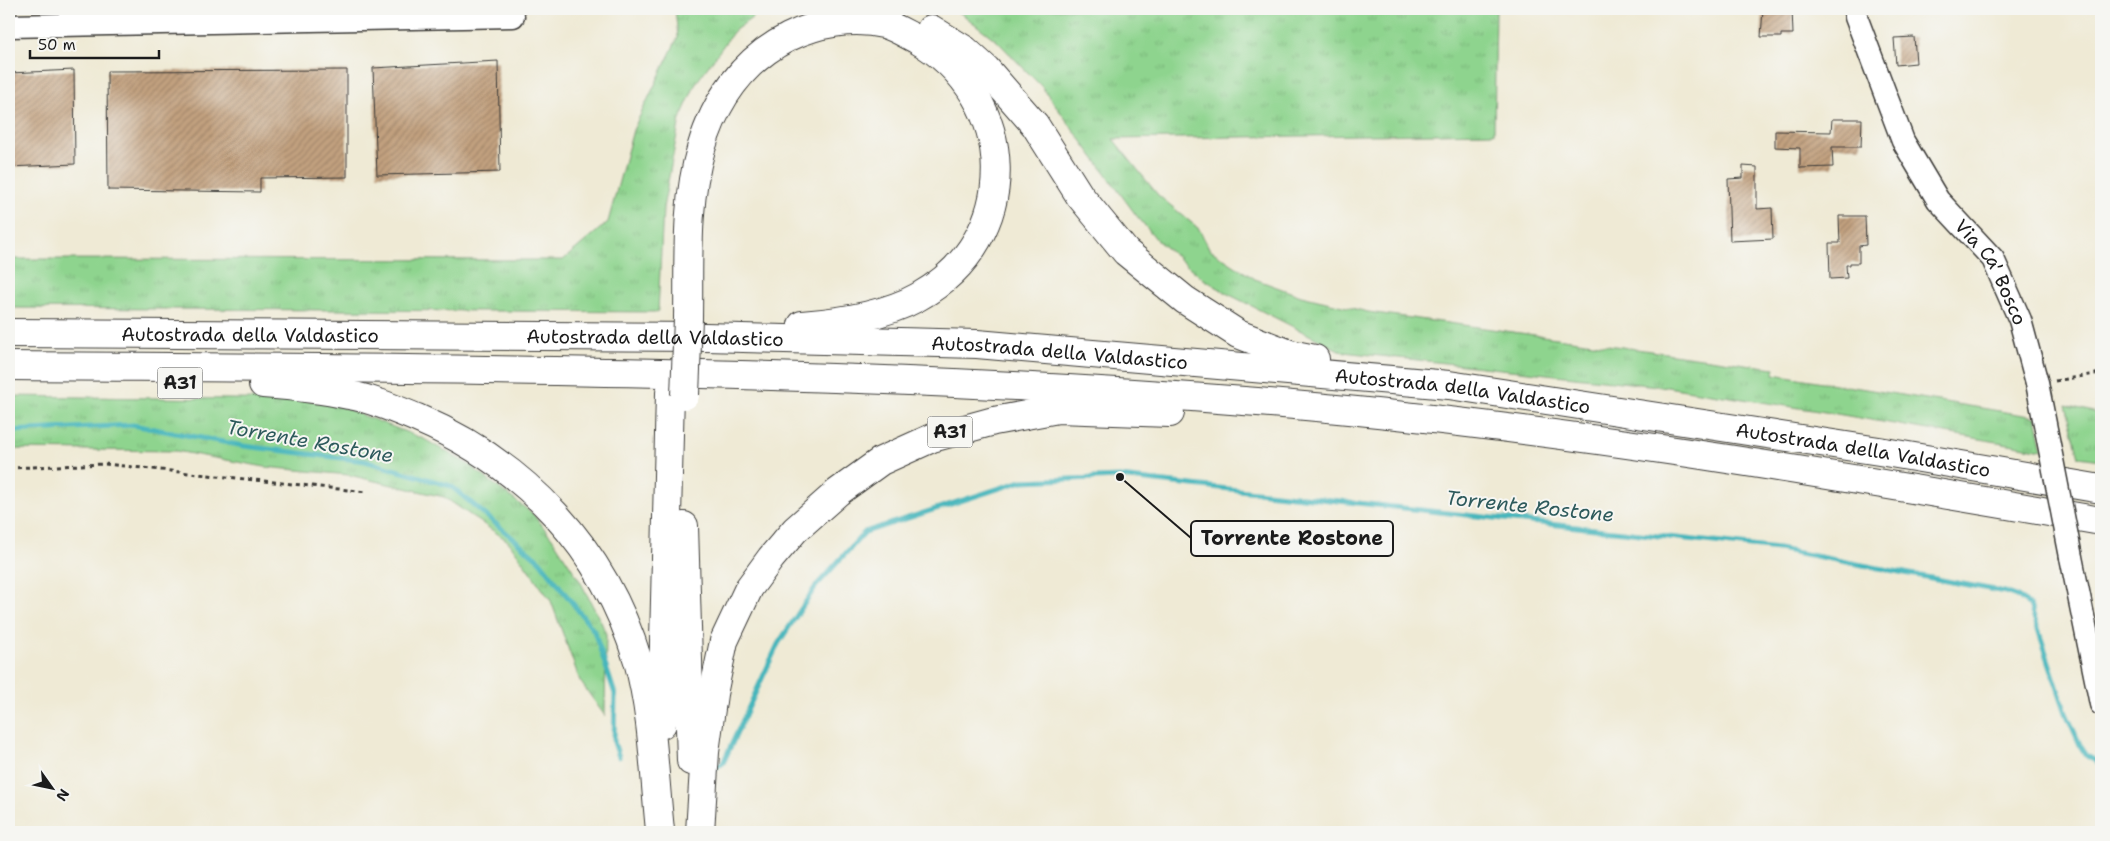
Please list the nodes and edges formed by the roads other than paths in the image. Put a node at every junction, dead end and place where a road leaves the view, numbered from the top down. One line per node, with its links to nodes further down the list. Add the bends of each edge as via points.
1 (822, 9): 8 (highway, A31, via 782,22 758,35 732,59 710,92 692,131 679,176)
2 (876, 9): 12 (highway, via 893,12 928,27 965,50 986,69 1035,125 1080,196 1126,252 1185,300 1238,334 1290,354)
3 (1856, 9): 17 (street, Via Ca' Bosco, bridge, via 1856,17 1903,141 1938,200 1993,259 2020,320 2037,383)
4 (337, 14): 5 (street); 6 (street)
5 (119, 16): 7 (street)
6 (513, 16)
7 (9, 26)
8 (688, 324): 8 (highway, A31, via 690,219 701,149 717,107 741,72 758,56 791,36 819,25 840,22 886,24 929,46 964,77 975,93 991,131 996,175 994,194 982,230 972,248 948,274 918,297 884,310 826,323); 9 (highway, Autostrada della Valdastico); 12 (highway, Autostrada della Valdastico, via 977,344); 13 (highway, A31, bridge)
9 (9, 333)
10 (9, 366): 14 (highway, Autostrada della Valdastico, via 579,370 888,379 1247,401)
11 (9, 382): 18 (highway, A31, via 248,383 350,395 380,403 439,427 493,459 547,504 569,529 610,589 624,620 648,710)
12 (1449, 385): 15 (highway, Autostrada della Valdastico)
13 (677, 394): 18 (highway, A31); 19 (highway, A31)
14 (1459, 422): 16 (highway, Autostrada della Valdastico, via 1707,455); 20 (highway, A31, via 1058,409 962,429 932,438 881,461 838,492 795,530 770,558 750,588 724,641 705,752)
15 (2101, 488)
16 (2101, 520)
17 (2101, 704)
18 (660, 831)
19 (693, 832)
20 (700, 832)

